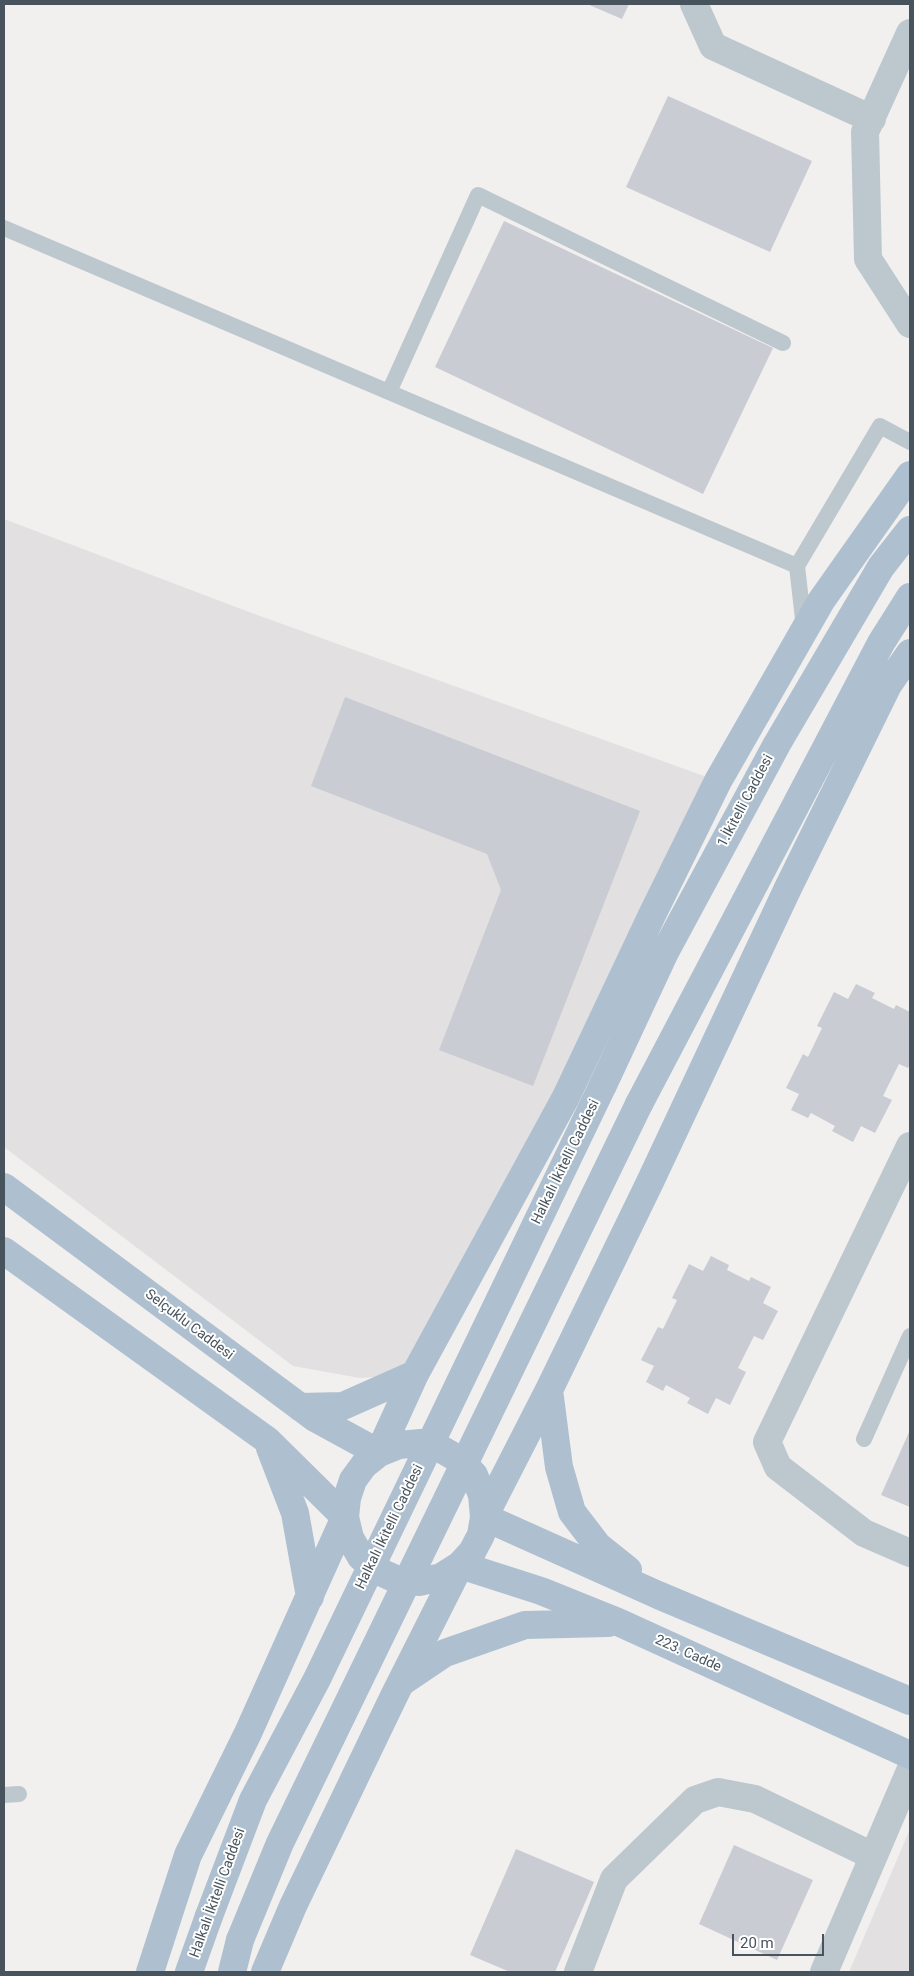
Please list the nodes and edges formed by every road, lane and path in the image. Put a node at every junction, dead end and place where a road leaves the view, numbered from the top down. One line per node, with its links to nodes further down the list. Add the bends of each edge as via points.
1 (694, 4): 3 (street, via 713,46)
2 (910, 33): 3 (street)
3 (872, 119): 5 (street, via 866,132 868,259)
4 (4, 228): 7 (lane)
5 (910, 324)
6 (783, 343): 7 (lane, via 478,195)
7 (389, 392): 11 (lane)
8 (910, 442): 11 (lane, via 880,426)
9 (910, 475): 13 (main road)
10 (910, 530): 17 (main road, 1.İkitelli Caddesi, via 881,567 777,744 665,952)
11 (797, 566): 13 (lane)
12 (910, 597): 15 (main road, via 881,643)
13 (804, 630): 22 (main road, via 718,781 566,1097)
14 (910, 652): 16 (main road, via 888,685)
15 (825, 753): 16 (main road); 42 (main road, bridge, via 639,1104 280,1843 240,1940)
16 (788, 888): 23 (main road)
17 (602, 1085): 41 (main road, Halkalı İkitelli Caddesi, bridge, via 316,1679 253,1800)
18 (910, 1146): 30 (street, via 767,1442 778,1467 864,1533)
19 (4, 1187): 24 (main road, Selçuklu Caddesi)
20 (4, 1251): 25 (main road)
21 (910, 1336): 26 (lane)
22 (415, 1374): 24 (main road, via 343,1406); 27 (main road)
23 (549, 1390): 29 (main road); 32 (main road, via 559,1467 572,1512 598,1546)
24 (300, 1407): 27 (main road, Selçuklu Caddesi)
25 (267, 1440): 28 (main road); 33 (main road, via 295,1514)
26 (864, 1440)
27 (379, 1453): 28 (main road, via 353,1480); 29 (main road, via 406,1444 421,1443 441,1448 460,1460 474,1476 482,1495)
28 (345, 1516): 31 (main road, via 350,1538 361,1557 378,1571 398,1580 420,1582 441,1577); 33 (main road)
29 (484, 1516): 31 (main road, via 481,1535); 32 (main road)
30 (910, 1553)
31 (460, 1565): 34 (main road, 223. Cadde, via 541,1591); 35 (main road)
32 (658, 1595): 36 (main road)
33 (310, 1597): 40 (main road, via 188,1855)
34 (618, 1622): 35 (main road, via 525,1626 445,1653); 37 (main road, 223. Cadde)
35 (401, 1683): 43 (main road, via 293,1906)
36 (910, 1701)
37 (910, 1755)
38 (910, 1771): 39 (street)
39 (873, 1856): 44 (street, via 755,1799 718,1792 694,1800 614,1879); 45 (street)
40 (150, 1972)
41 (189, 1972)
42 (232, 1972)
43 (266, 1972)
44 (578, 1972)
45 (824, 1972)

